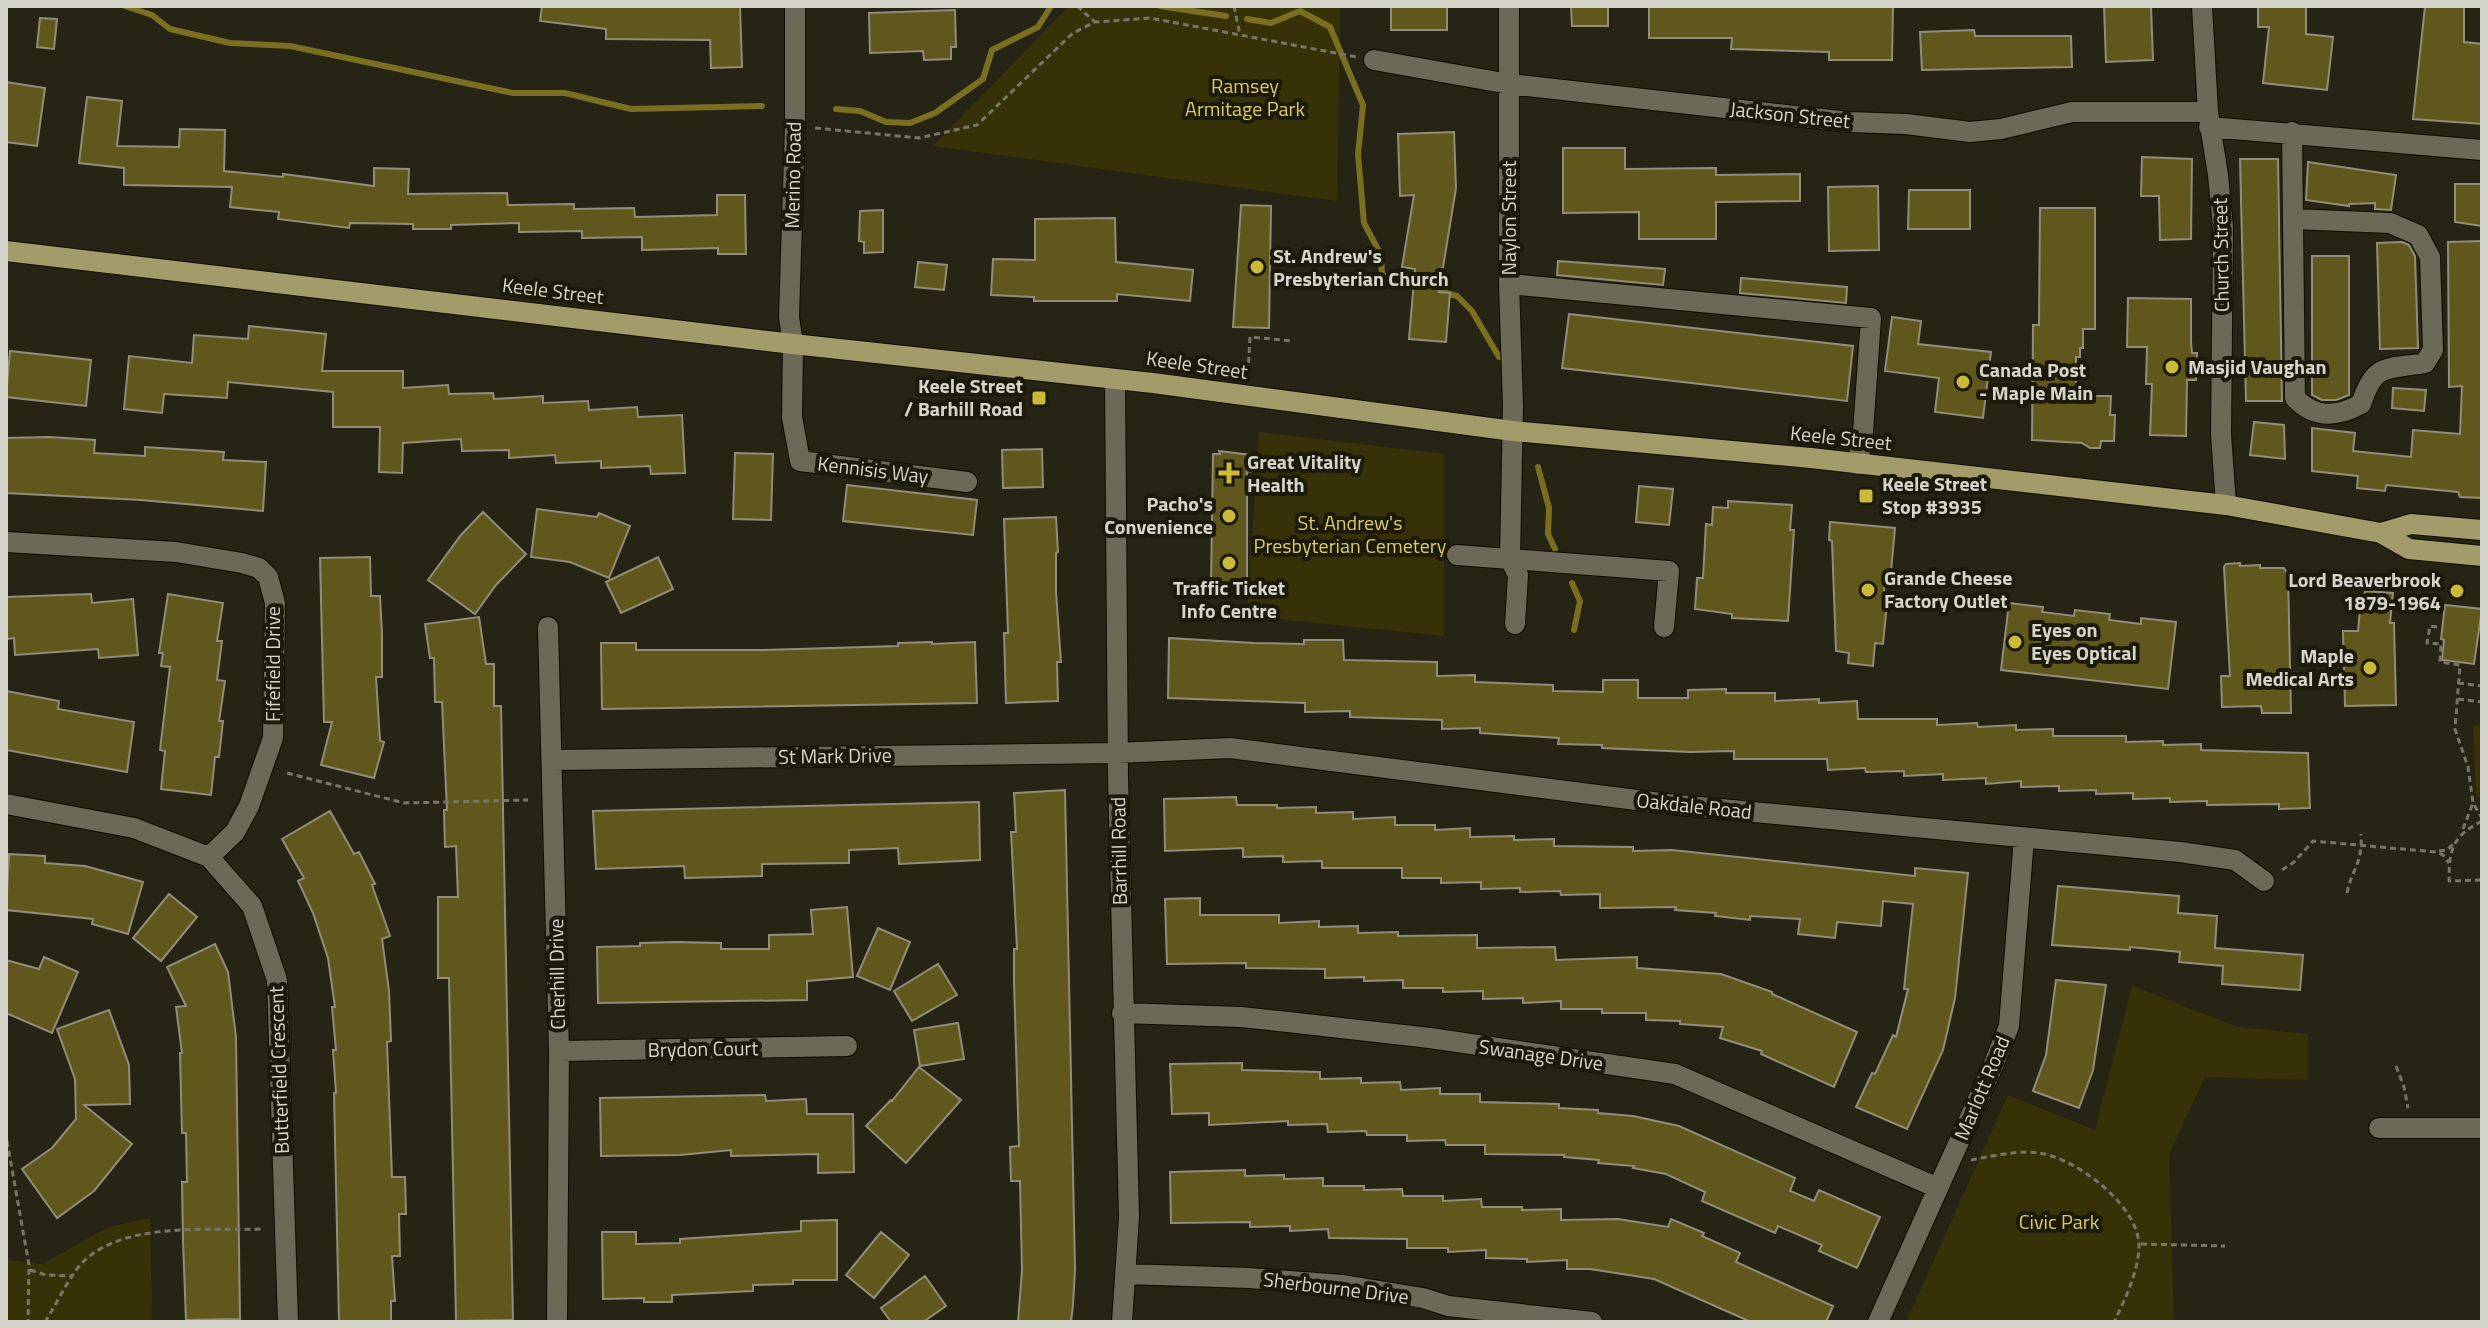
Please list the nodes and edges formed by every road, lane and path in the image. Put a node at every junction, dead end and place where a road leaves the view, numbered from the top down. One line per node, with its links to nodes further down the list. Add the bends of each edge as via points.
1 (795, 6): 11 (street, Merino Road)
2 (1077, 6): 6 (path)
3 (1234, 6): 7 (path)
4 (1509, 6): 9 (street, Naylon Street)
5 (2202, 6): 10 (street, Church Street)
6 (1095, 22): 7 (path, via 1150,18); 11 (path, via 1073,33 977,125 919,138)
7 (1240, 35): 8 (path)
8 (1374, 60): 9 (street, Jackson Street)
9 (1509, 84): 10 (street, Jackson Street, via 1970,132 2072,112); 16 (street, Naylon Street)
10 (2208, 119): 12 (street, Jackson Street); 24 (street, Church Street, via 2223,228 2221,434)
11 (795, 126): 18 (street, Merino Road, via 789,317)
12 (2292, 132): 13 (street, Jackson Street); 14 (street)
13 (2482, 150)
14 (2293, 219): 14 (street, via 2295,398 2307,410 2341,415 2361,404 2379,371 2425,363 2433,350 2430,257 2418,235 2390,223)
15 (6, 251): 18 (main road, Keele Street)
16 (1509, 284): 21 (street, Naylon Street); 22 (street, via 1871,318)
17 (1293, 341): 19 (path, via 1250,337)
18 (793, 344): 20 (main road, Keele Street); 23 (street, Kennisis Way, via 792,417 800,461)
19 (1248, 373)
20 (1115, 379): 21 (main road, Keele Street); 39 (street, Barrhill Road)
21 (1513, 431): 22 (main road, Keele Street); 30 (street, Naylon Street)
22 (1858, 464): 24 (main road, Keele Street)
23 (967, 482)
24 (2226, 505): 26 (main road, Keele Street)
25 (2482, 530): 26 (main road, Keele Street, via 2411,524)
26 (2381, 533): 29 (main road, Keele Street, via 2409,549)
27 (6, 542): 52 (street, Fifefield Drive, via 176,552 242,563 268,577 275,603 273,738 249,806 235,832)
28 (1457, 555): 30 (street)
29 (2482, 556)
30 (1510, 559): 31 (street, Naylon Street, via 1518,575); 33 (street, via 1669,571)
31 (1515, 624)
32 (548, 627): 40 (street, Cherhill Drive)
33 (1664, 627)
34 (2437, 627): 35 (path, via 2430,626 2427,643 2441,644 2440,662 2460,665)
35 (2458, 683): 36 (path); 37 (path)
36 (2482, 686)
37 (2456, 699): 38 (path); 43 (path, via 2455,729)
38 (2482, 702)
39 (1117, 753): 40 (street, St Mark Drive); 48 (street, Oakdale Road, via 1230,748 1668,804); 57 (street, Barrhill Road)
40 (552, 760): 59 (street, Cherhill Drive)
41 (287, 773): 42 (path, via 404,803)
42 (528, 800)
43 (2473, 803): 45 (path); 46 (path)
44 (6, 804): 52 (street, Butterfield Crescent, via 134,828)
45 (2482, 819): 46 (path)
46 (2461, 832): 49 (path)
47 (2361, 834): 50 (path)
48 (2024, 838): 55 (street, Oakdale Road, via 2235,860); 65 (street, Marlott Road, via 2009,1026)
49 (2456, 841): 51 (path); 53 (path)
50 (2362, 845): 51 (path); 55 (path, via 2313,841 2294,862); 56 (path)
51 (2436, 852): 53 (path)
52 (209, 857): 76 (street, Butterfield Crescent, via 252,906 277,980)
53 (2449, 863): 54 (path, via 2449,881)
54 (2482, 880)
55 (2264, 881)
56 (2347, 893)
57 (1122, 1013): 66 (street, Swanage Drive, via 1272,1020 1675,1074); 71 (street, Barrhill Road)
58 (847, 1046): 59 (street, Brydon Court)
59 (559, 1051): 77 (street, Cherhill Drive)
60 (2396, 1066): 62 (path)
61 (2379, 1128): 62 (street)
62 (2412, 1128): 63 (street)
63 (2482, 1128)
64 (7, 1141): 70 (path)
65 (1952, 1158): 66 (street, Marlott Road); 68 (path, via 1971,1161 2038,1152 2057,1158 2112,1193)
66 (1938, 1188): 80 (street, Marlott Road)
67 (263, 1229): 72 (path, via 139,1233 109,1242)
68 (2139, 1244): 69 (path); 81 (path, via 2129,1291)
69 (2225, 1246)
70 (29, 1270): 72 (path); 74 (path)
71 (1126, 1274): 73 (street, Sherbourne Drive, via 1343,1285 1423,1298); 78 (street, Barrhill Road)
72 (73, 1276): 75 (path)
73 (1447, 1314): 79 (street, Sherbourne Drive)
74 (28, 1322)
75 (45, 1322)
76 (288, 1322)
77 (557, 1322)
78 (1122, 1322)
79 (1592, 1322)
80 (1878, 1322)
81 (2114, 1322)

